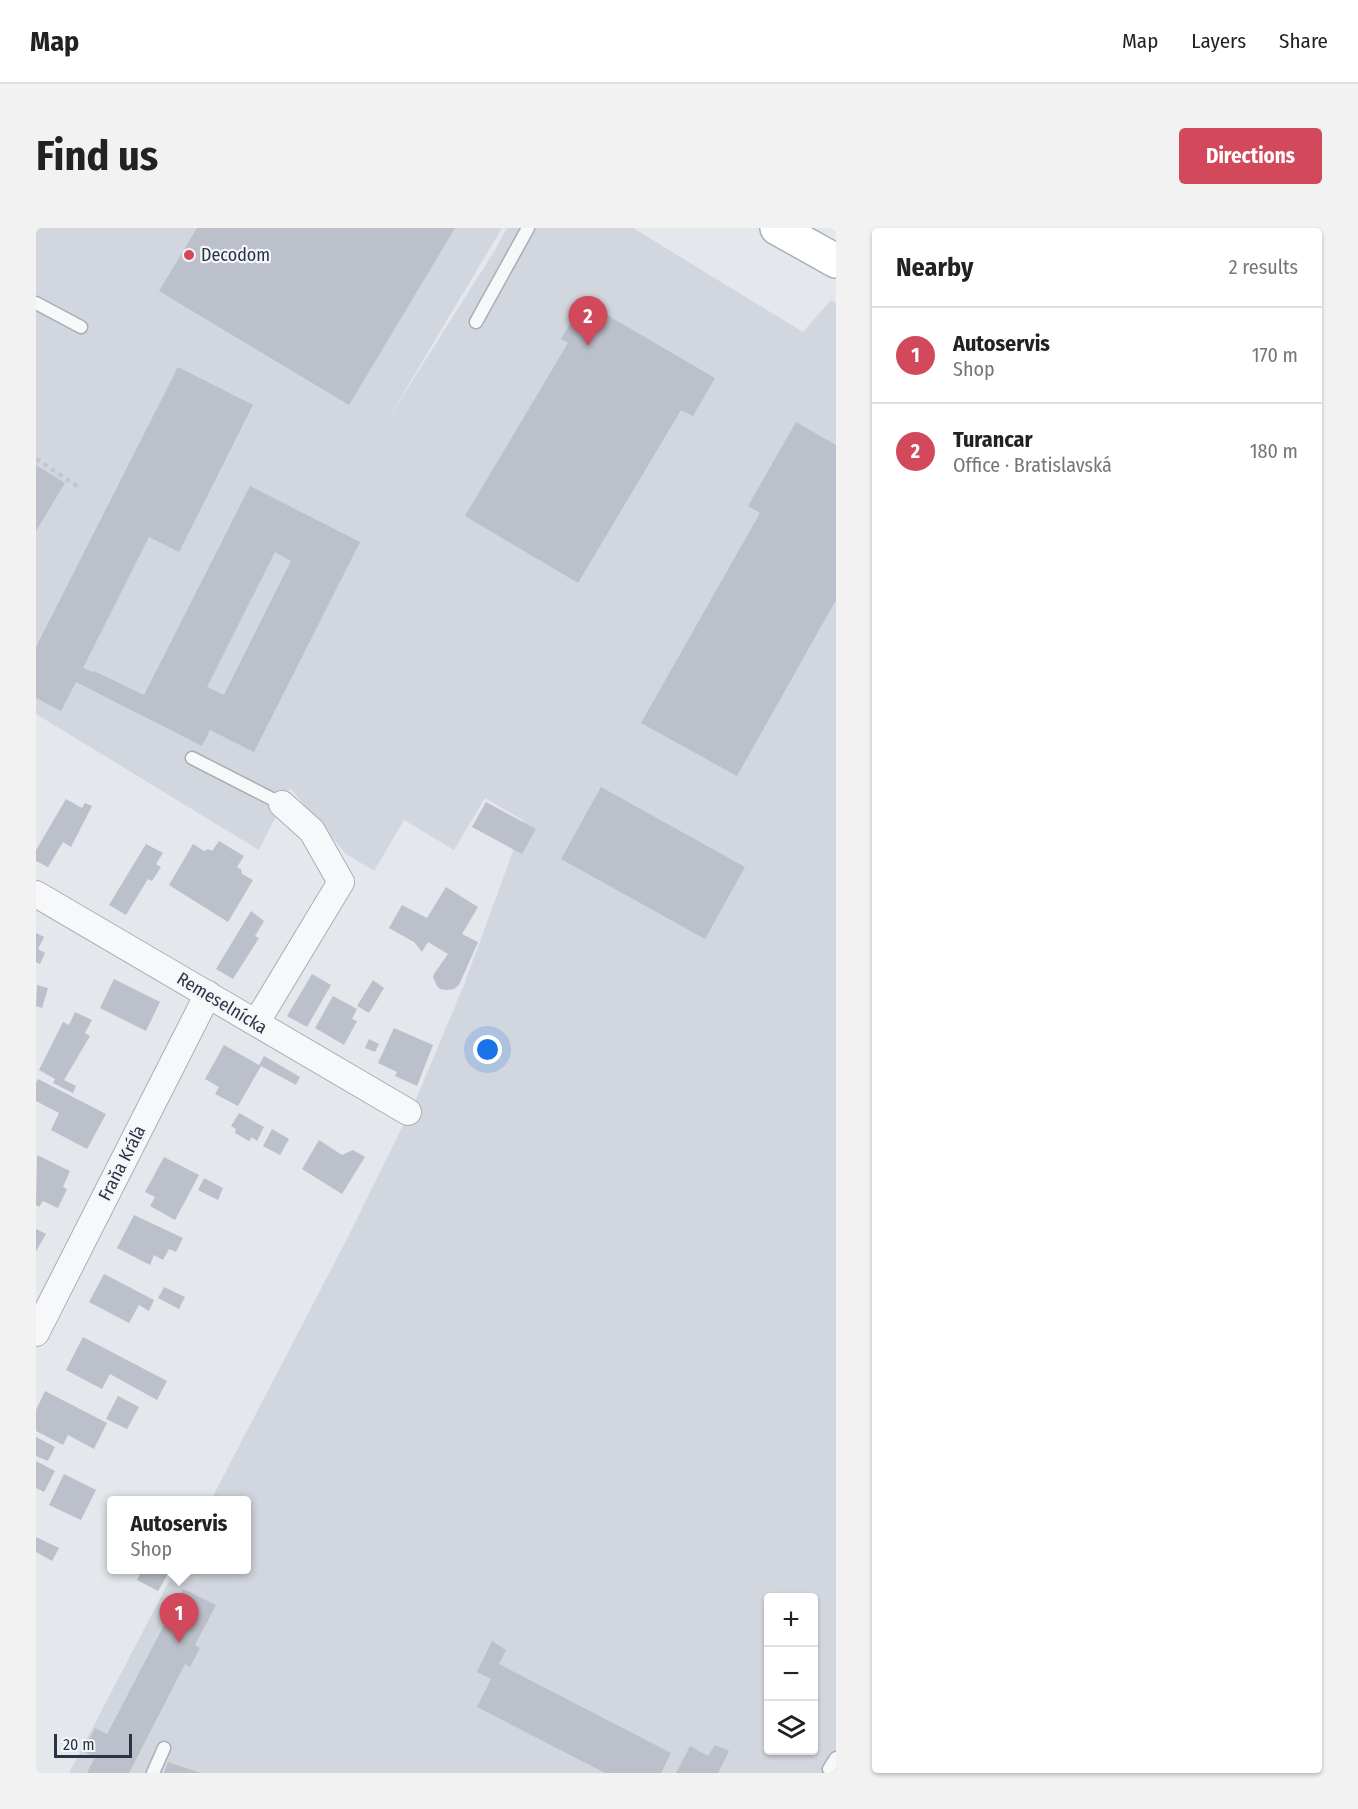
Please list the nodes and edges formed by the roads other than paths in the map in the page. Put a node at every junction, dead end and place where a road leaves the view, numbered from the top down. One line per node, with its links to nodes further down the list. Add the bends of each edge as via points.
1 (528, 228): 5 (lane)
2 (777, 228): 3 (main road)
3 (836, 261)
4 (36, 303): 6 (lane)
5 (476, 322)
6 (81, 327)
7 (192, 758): 8 (lane)
8 (282, 804): 11 (street, via 312,831 341,882)
9 (36, 894): 10 (street, Remeselnícka)
10 (208, 994): 11 (street, Remeselnícka); 13 (street, Fraňa Kráľa)
11 (256, 1023): 12 (street, Remeselnícka)
12 (408, 1112)
13 (36, 1333)
14 (164, 1748): 16 (lane)
15 (836, 1758): 17 (lane, via 829,1769)
16 (153, 1773)
17 (836, 1773)

